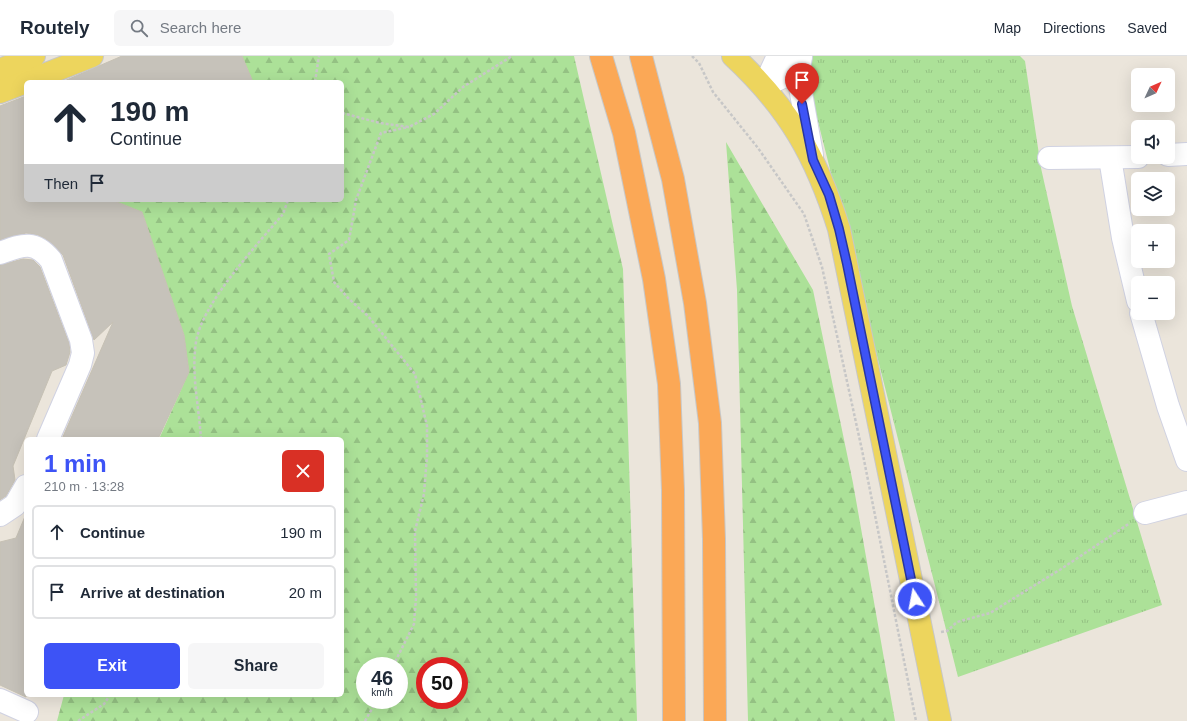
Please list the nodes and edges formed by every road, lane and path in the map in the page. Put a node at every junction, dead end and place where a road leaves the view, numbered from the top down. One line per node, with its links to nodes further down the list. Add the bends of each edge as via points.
1 (34, 56): 11 (main road)
2 (92, 56): 12 (main road)
3 (319, 56): 13 (path)
4 (512, 56): 18 (path, via 463,87 434,114)
5 (641, 56): 45 (highway, via 674,186 695,303 710,424 714,539)
6 (692, 56): 46 (path, via 699,63 713,92 758,148 804,214 822,267 862,450)
7 (733, 56): 15 (main road)
8 (778, 56): 15 (street)
9 (801, 56): 15 (street, via 791,73); 24 (street, via 798,76)
10 (603, 65): 44 (highway, via 624,133 654,278 669,384 673,490)
11 (0, 70)
12 (31, 80)
13 (315, 80)
14 (24, 83): 16 (main road)
15 (764, 86): 24 (main road, via 796,128)
16 (0, 92)
17 (344, 114): 18 (path)
18 (409, 127): 37 (path, via 381,133 356,200 349,240 329,254 334,282 349,300 368,316 415,374 427,426 424,494 415,531 414,624)
19 (1187, 154): 20 (street)
20 (1175, 155)
21 (1131, 156): 23 (street)
22 (1049, 158): 23 (street)
23 (1110, 158): 27 (street, via 1123,238)
24 (813, 160): 47 (main road, via 829,195 847,264)
25 (287, 202): 30 (path, via 283,214 210,304 196,341 195,396)
26 (0, 253): 29 (street, via 27,244 47,254 81,340 83,353 80,365)
27 (1132, 276)
28 (1143, 320): 31 (street)
29 (49, 437)
30 (201, 437)
31 (1187, 460)
32 (24, 489): 35 (street, via 15,505)
33 (1187, 502): 34 (street)
34 (1145, 513): 36 (path, via 1061,570 996,609 958,622 947,630)
35 (0, 515)
36 (936, 633)
37 (398, 657)
38 (109, 697): 42 (path, via 104,704)
39 (0, 700): 41 (street)
40 (372, 709): 43 (path)
41 (27, 712)
42 (78, 721)
43 (365, 721)
44 (674, 721)
45 (715, 721)
46 (916, 721)
47 (940, 721)

